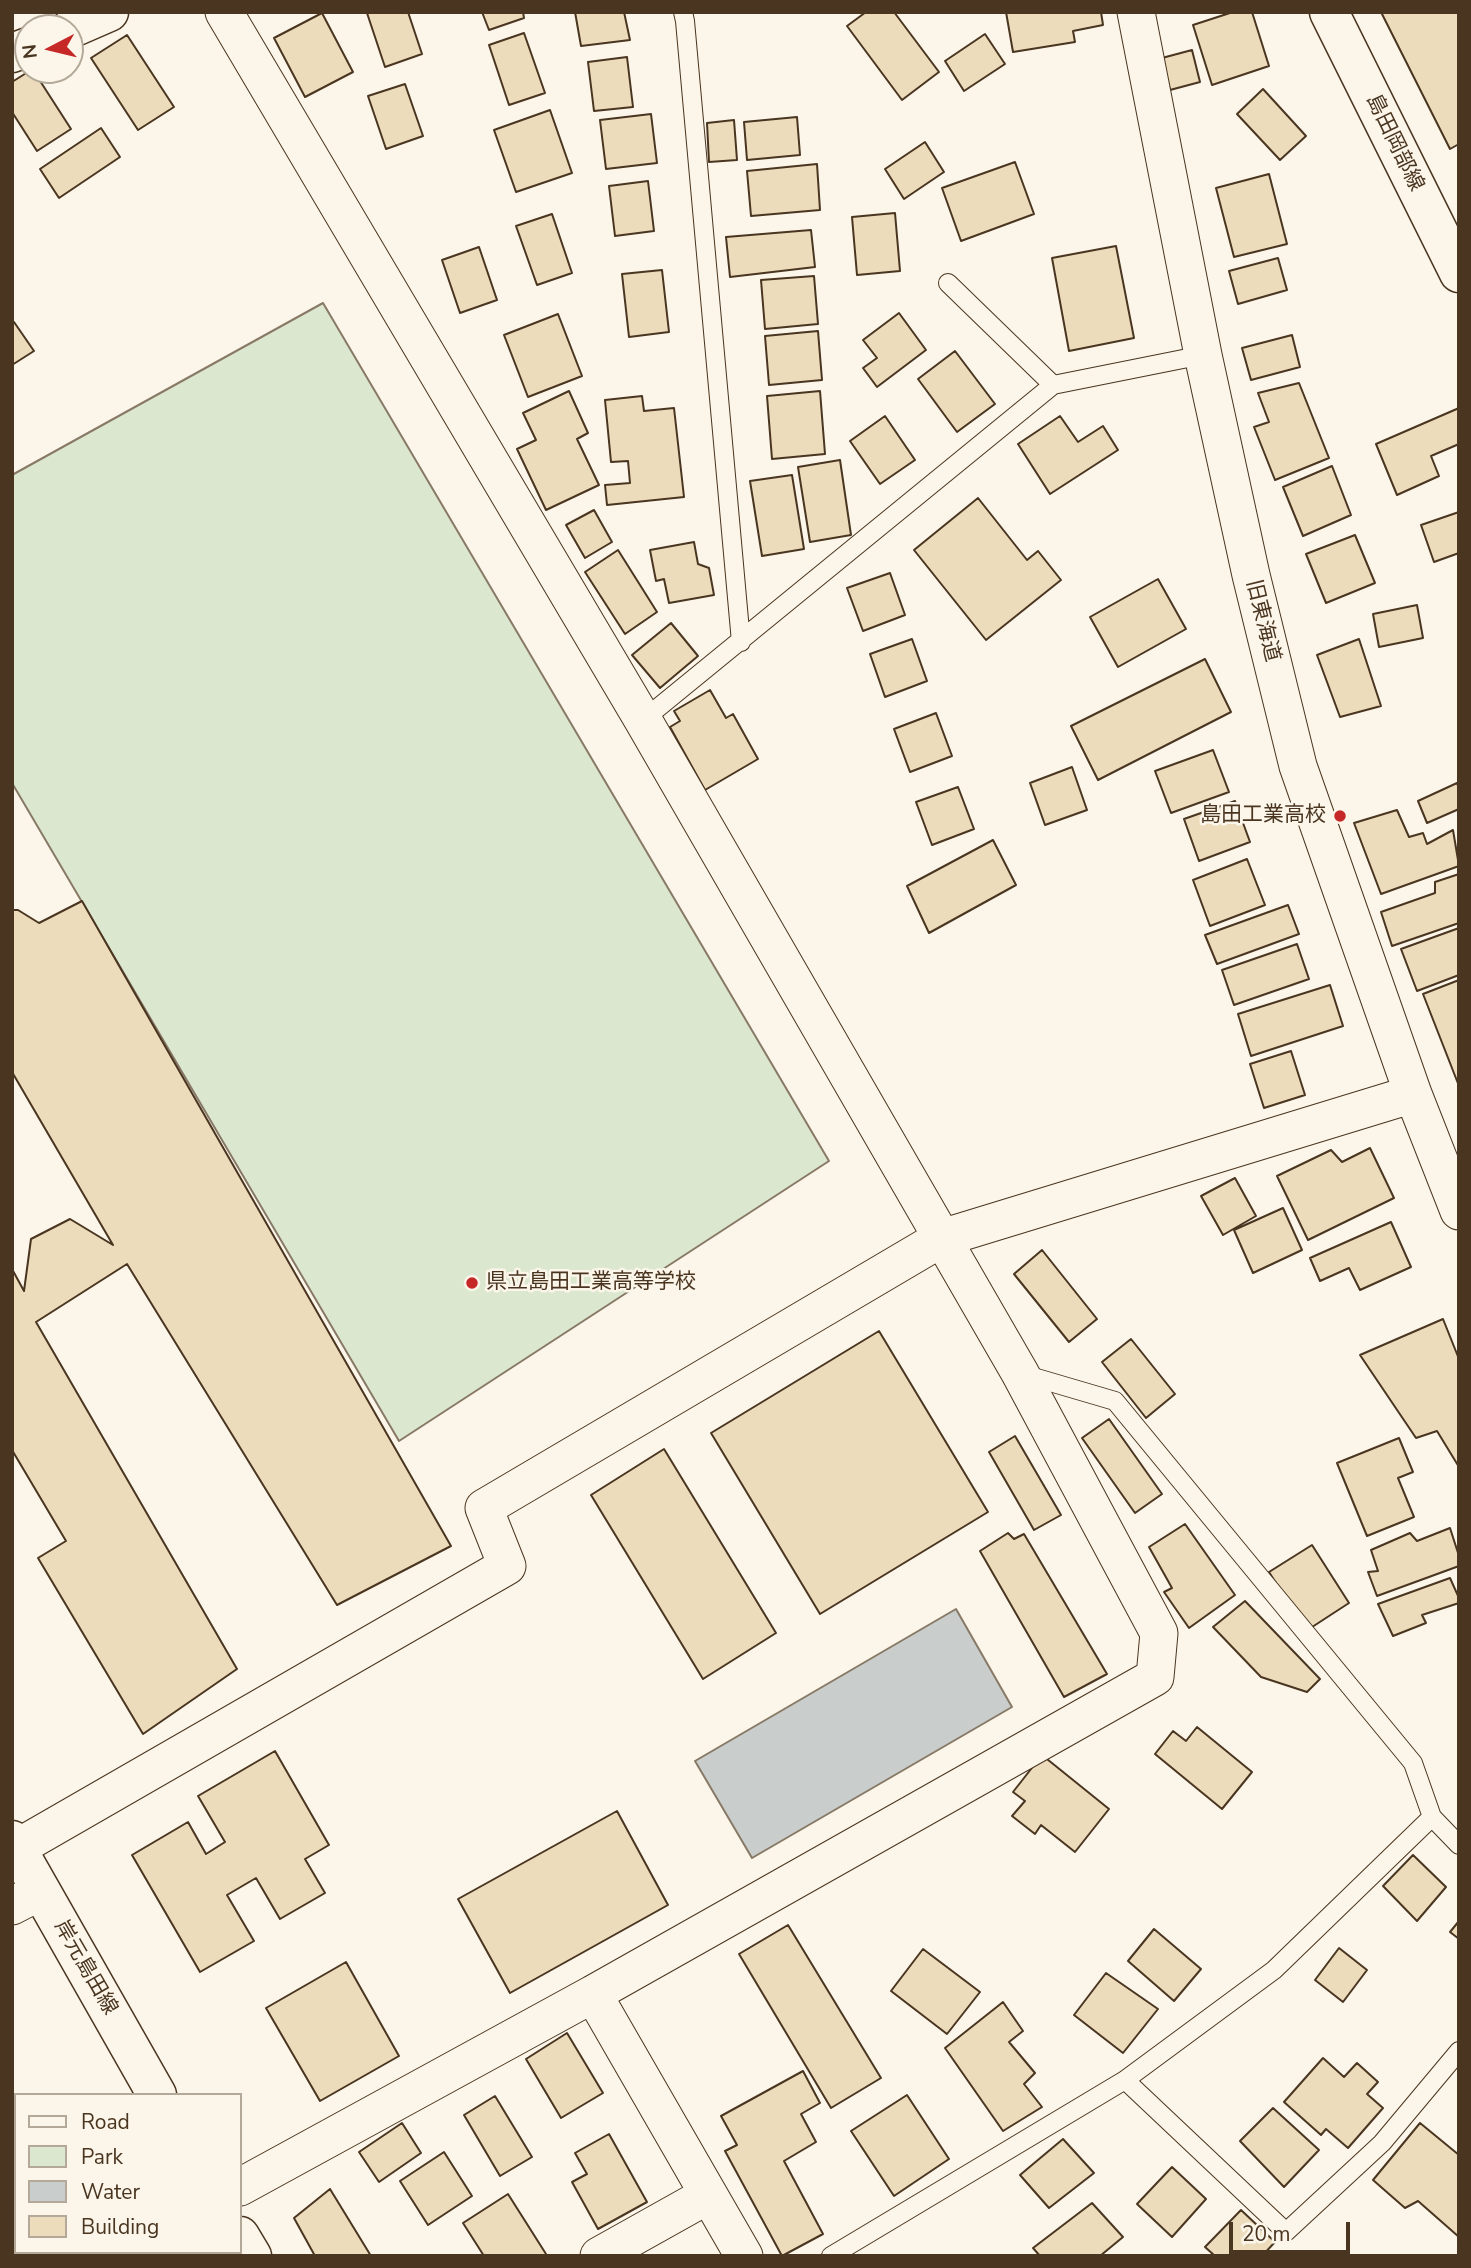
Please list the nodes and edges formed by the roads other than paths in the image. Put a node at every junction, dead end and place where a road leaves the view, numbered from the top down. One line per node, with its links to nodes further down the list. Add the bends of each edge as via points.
1 (108, 12): 6 (street)
2 (224, 12): 12 (street)
3 (683, 12): 11 (lane)
4 (1136, 12): 9 (street, 旧東海道)
5 (1329, 12): 7 (street, 島田岡部線)
6 (84, 23)
7 (1459, 273)
8 (948, 283): 10 (lane)
9 (1203, 355): 10 (lane); 13 (street, 旧東海道, via 1298,766)
10 (1053, 385): 11 (lane)
11 (741, 642): 12 (lane)
12 (643, 720): 15 (street)
13 (1413, 1094): 14 (street, 旧東海道); 15 (street)
14 (1459, 1211)
15 (942, 1238): 16 (street); 18 (street, via 484,1508 507,1566)
16 (1020, 1373): 17 (lane, via 1115,1401 1413,1763); 21 (street, via 1159,1633 1155,1677)
17 (1432, 1816): 19 (lane); 23 (lane, via 1274,1970)
18 (15, 1844): 20 (street, 岸元島田線)
19 (1459, 1845)
20 (27, 1898): 24 (street, 岸元島田線)
21 (593, 1994): 25 (street); 26 (street)
22 (1459, 2052): 23 (lane, via 1382,2143 1286,2232)
23 (1125, 2080): 31 (lane)
24 (157, 2093)
25 (242, 2186)
26 (708, 2195): 29 (street); 30 (street)
27 (242, 2239): 28 (street)
28 (252, 2256)
29 (599, 2256)
30 (744, 2256)
31 (831, 2256)

